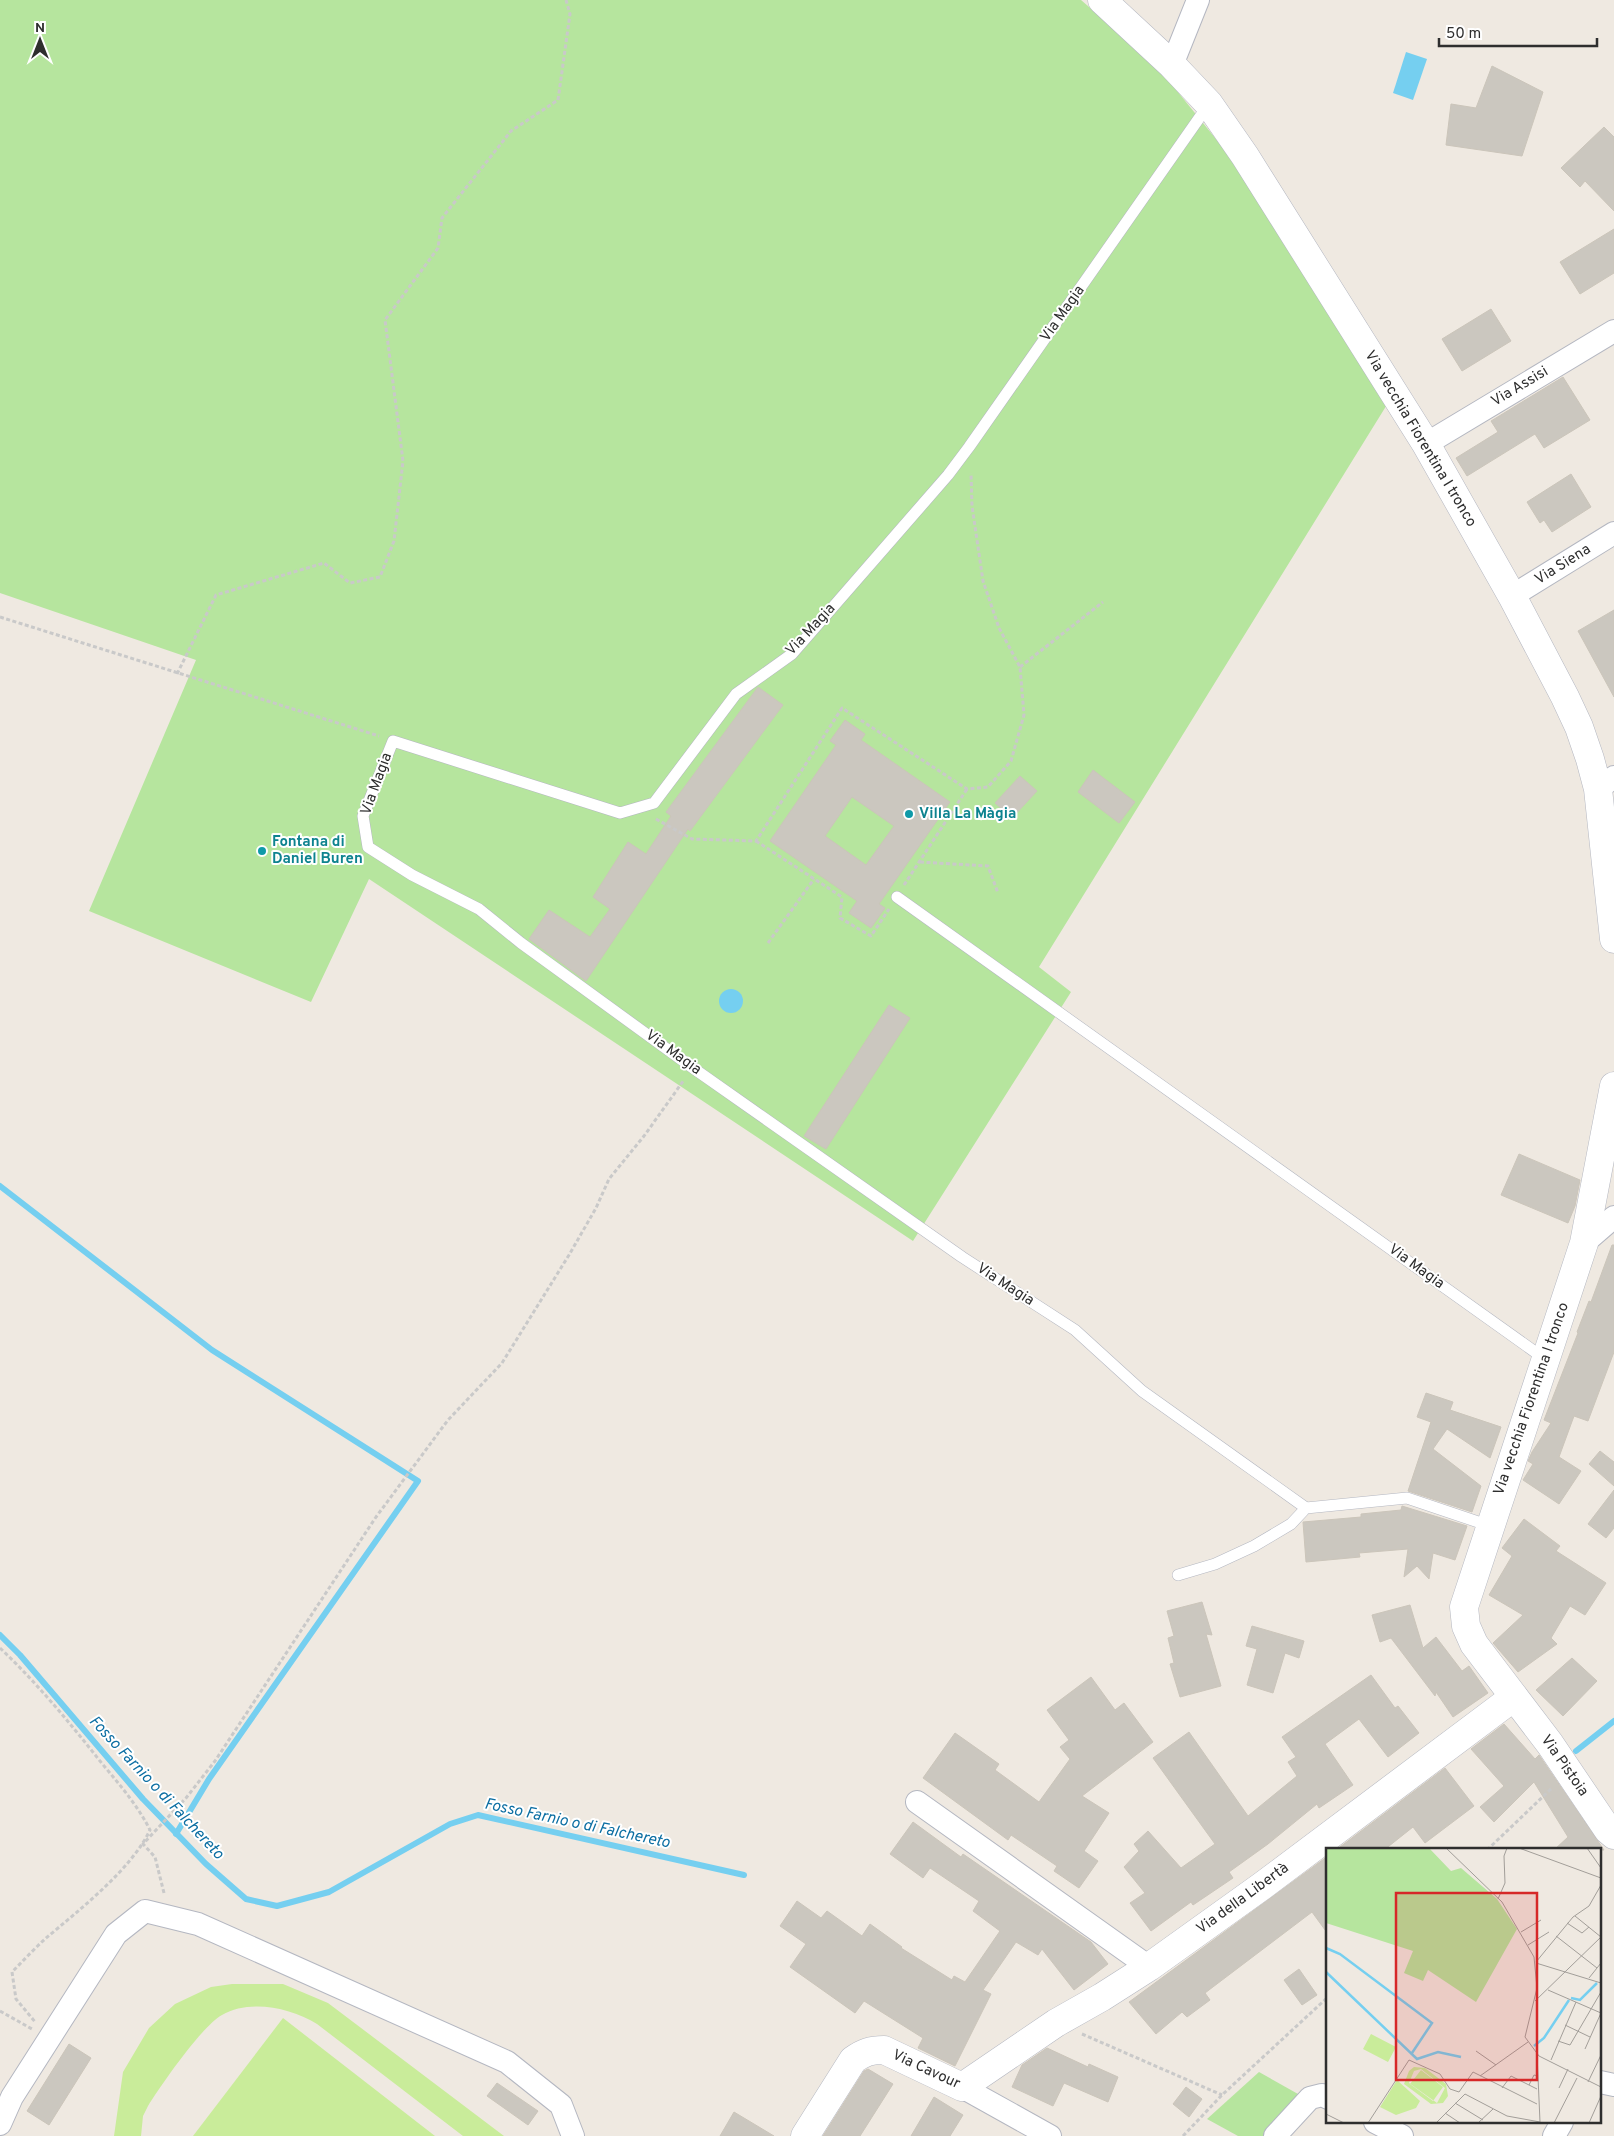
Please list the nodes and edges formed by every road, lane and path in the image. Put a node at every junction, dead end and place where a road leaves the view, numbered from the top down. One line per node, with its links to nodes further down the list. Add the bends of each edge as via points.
1 (566, 0): 14 (path, via 570,14 558,100 511,131 442,218 438,248 385,320 403,461 394,541 380,577 350,583 324,564 216,595)
2 (1102, 0): 4 (street, Via vecchia Fiorentina I tronco)
3 (1198, 0): 4 (street)
4 (1172, 65): 5 (street, Via vecchia Fiorentina I tronco)
5 (1209, 104): 7 (street, Via vecchia Fiorentina I tronco); 8 (lane, Via Magia)
6 (1614, 330): 7 (street, Via Assisi)
7 (1426, 444): 10 (street, Via vecchia Fiorentina I tronco)
8 (970, 447): 13 (path, via 972,506 983,581 999,628); 18 (lane, Via Magia, via 792,654 736,694 654,803)
9 (1614, 533): 10 (street, Via Siena)
10 (1512, 596): 17 (street, Via vecchia Fiorentina I tronco, via 1579,727)
11 (1103, 602): 13 (path)
12 (0, 617): 14 (path)
13 (1020, 667): 16 (path, via 1024,715 1011,761 988,786)
14 (177, 674): 15 (path)
15 (393, 741): 18 (lane, Via Magia, via 620,813); 26 (lane, Via Magia, via 363,816 368,847 412,875 479,908 521,944)
16 (967, 789): 19 (path, via 842,708); 20 (path)
17 (1606, 792): 24 (street, Via vecchia Fiorentina I tronco)
18 (636, 808): 19 (path, via 692,839)
19 (756, 841): 21 (path)
20 (920, 862): 22 (path, via 988,866); 23 (path)
21 (814, 879): 23 (path, via 842,897 840,918 871,936); 25 (path)
22 (998, 893)
23 (897, 897): 30 (lane, Via Magia)
24 (1614, 939)
25 (768, 944)
26 (694, 1068): 31 (lane, Via Magia, via 962,1257 1075,1330 1142,1391); 39 (path, via 609,1179 582,1231 502,1363 448,1420 376,1518 215,1761)
27 (1614, 1086): 29 (street, Via vecchia Fiorentina I tronco)
28 (1614, 1217): 29 (street)
29 (1584, 1243): 30 (street, Via vecchia Fiorentina I tronco)
30 (1545, 1359): 32 (street, Via vecchia Fiorentina I tronco)
31 (1306, 1508): 32 (lane, via 1407,1498); 33 (lane, via 1290,1524 1254,1546 1215,1564)
32 (1490, 1526): 35 (street, Via vecchia Fiorentina I tronco, via 1464,1607 1466,1626 1474,1644)
33 (1178, 1575)
34 (0, 1648): 39 (path, via 75,1729 141,1812 150,1830)
35 (1514, 1697): 36 (street, Via Pistoia); 43 (street, Via della Libertà)
36 (1569, 1770): 38 (street, Via Pistoia); 40 (path)
37 (917, 1802): 43 (street)
38 (1611, 1832): 41 (street)
39 (143, 1844): 42 (path, via 155,1856 164,1893 177,1915); 47 (path, via 98,1894 12,1972 16,1999)
40 (1490, 1848)
41 (1614, 1856)
42 (184, 1920): 47 (street, via 144,1911 116,1934); 54 (street, via 507,2062 561,2105)
43 (1149, 1967): 46 (street, Via della Libertà)
44 (1326, 1999): 49 (path)
45 (0, 2011): 47 (path)
46 (1056, 2023): 48 (street, Via della Libertà); 49 (path)
47 (49, 2039): 51 (street, via 12,2097)
48 (962, 2087): 55 (street, Via Cavour, via 884,2050 862,2053 853,2060); 56 (street, Via Cavour)
49 (1222, 2095): 57 (path)
50 (1326, 2097): 58 (street, via 1310,2098)
51 (0, 2124)
52 (1379, 2124): 59 (street)
53 (1561, 2124): 60 (street)
54 (573, 2136)
55 (805, 2136)
56 (1050, 2136)
57 (1183, 2136)
58 (1275, 2136)
59 (1402, 2136)
60 (1554, 2136)

